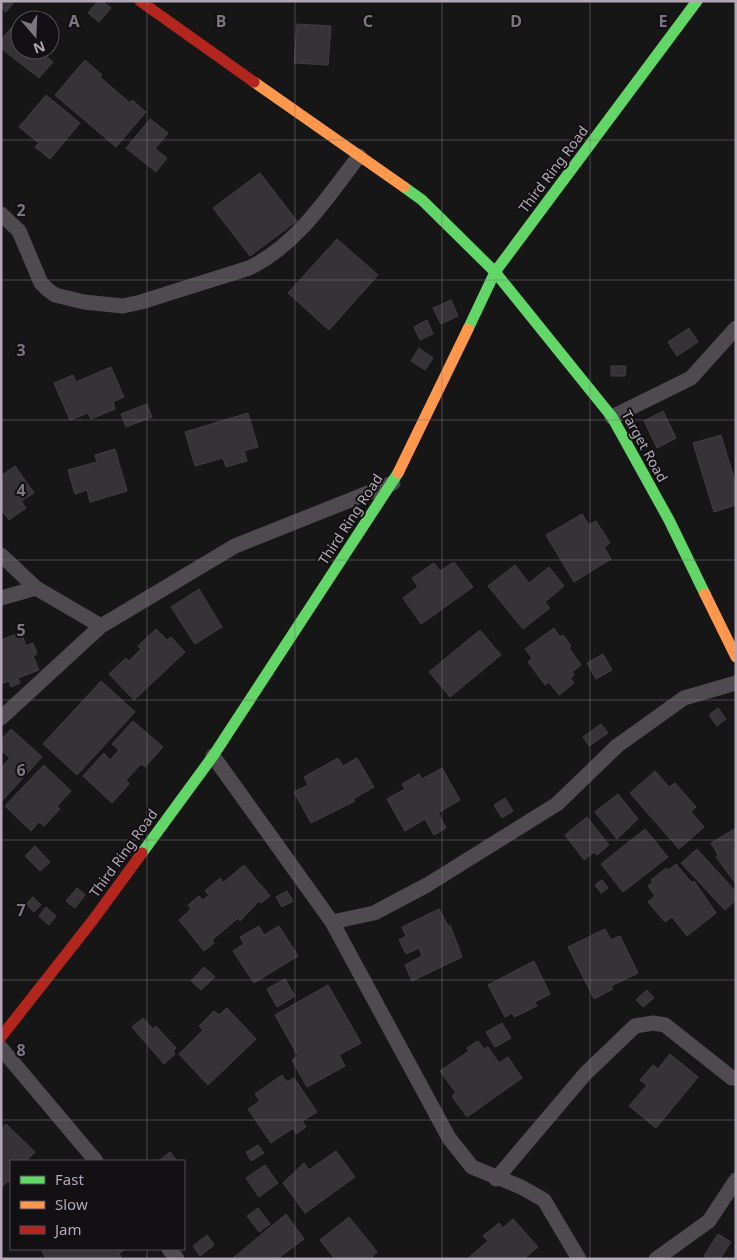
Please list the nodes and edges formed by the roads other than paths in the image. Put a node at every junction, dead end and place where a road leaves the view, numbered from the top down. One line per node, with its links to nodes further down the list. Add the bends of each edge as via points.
1 (140, 1): 3 (street, Target Road)
2 (697, 1): 5 (street, Third Ring Road)
3 (359, 156): 4 (street, via 303,229 262,262 123,306 55,295 41,283 19,231); 5 (street, Target Road, via 422,200)
4 (1, 214)
5 (495, 272): 7 (street, Target Road); 8 (street, Third Ring Road)
6 (736, 328): 7 (street, via 691,378)
7 (612, 417): 13 (street, Target Road, via 669,520)
8 (392, 482): 12 (street, via 235,546); 16 (street, Third Ring Road)
9 (1, 555): 10 (street)
10 (36, 588): 11 (street); 12 (street)
11 (1, 598)
12 (101, 626): 15 (street)
13 (736, 657)
14 (736, 683): 17 (street, via 684,698 617,746 557,804 427,885 374,912)
15 (1, 718)
16 (213, 756): 17 (street); 18 (street, Third Ring Road, via 93,920)
17 (332, 922): 22 (street, via 448,1138 472,1167)
18 (1, 1037)
19 (1, 1048): 21 (street)
20 (736, 1078): 22 (street, via 664,1025 635,1026 585,1074)
21 (95, 1160)
22 (496, 1179): 24 (street, via 521,1187 544,1200)
23 (736, 1180): 25 (street, via 709,1221)
24 (579, 1259)
25 (656, 1259)

